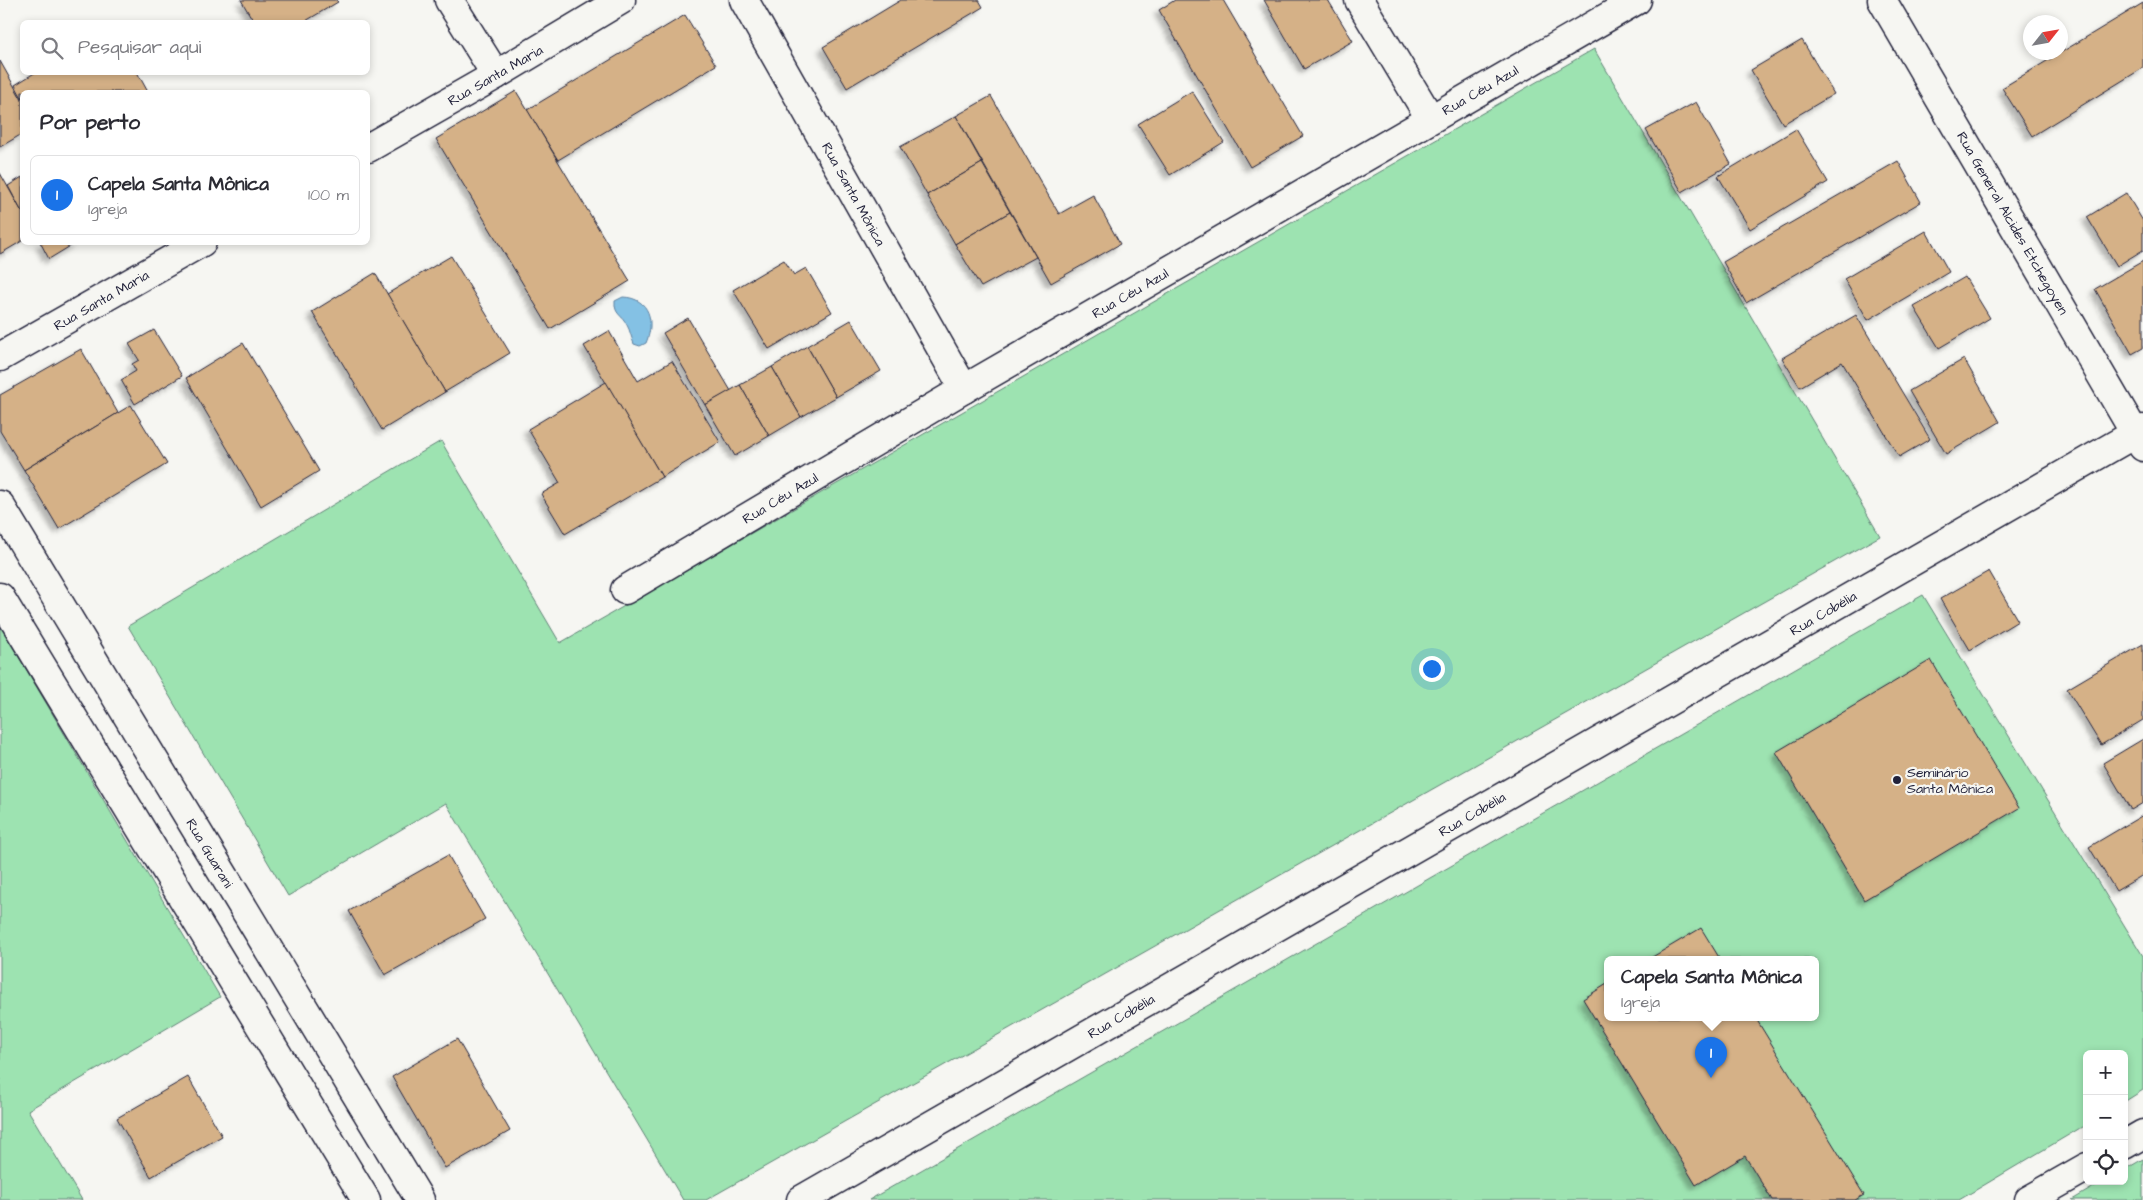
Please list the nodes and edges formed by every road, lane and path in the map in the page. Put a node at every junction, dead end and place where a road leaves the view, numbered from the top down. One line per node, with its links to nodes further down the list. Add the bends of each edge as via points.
1 (449, 0): 7 (street)
2 (620, 0): 7 (street, Rua Santa Maria)
3 (744, 0): 12 (street, Rua Santa Mônica)
4 (1359, 0): 8 (street)
5 (1637, 0): 8 (street, Rua Céu Azul)
6 (1882, 0): 13 (street, Rua General Alcides Etchegoyen)
7 (496, 75): 9 (street, Rua Santa Maria)
8 (1430, 118): 12 (street, Rua Céu Azul)
9 (370, 147)
10 (197, 245): 11 (street, Rua Santa Maria)
11 (0, 357)
12 (964, 389): 15 (street, Rua Céu Azul)
13 (2140, 436): 22 (street, Rua Cobélia)
14 (0, 505): 21 (street, Rua Guarani)
15 (625, 590)
16 (0, 597): 20 (street)
17 (2143, 1134): 18 (street)
18 (2128, 1143)
19 (2083, 1169): 23 (street)
20 (366, 1200)
21 (420, 1200)
22 (801, 1200)
23 (2029, 1200)

